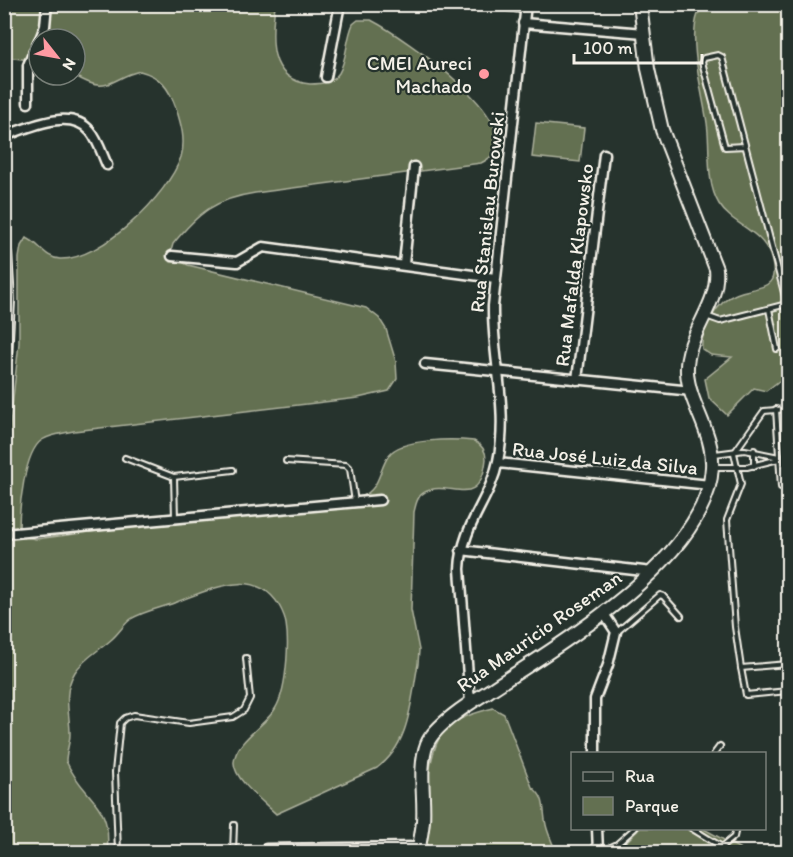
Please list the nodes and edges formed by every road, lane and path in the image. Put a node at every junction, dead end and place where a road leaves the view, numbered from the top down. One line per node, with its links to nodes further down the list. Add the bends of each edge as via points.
1 (47, 4): 7 (street)
2 (340, 4): 9 (street)
3 (496, 4): 5 (street)
4 (640, 4): 8 (main road, Rua Mauricio Roseman)
5 (525, 6): 6 (street, Rua Stanislau Burowski)
6 (523, 23): 8 (street); 20 (street, Rua Stanislau Burowski)
7 (45, 27)
8 (644, 33): 25 (main road, Rua Mauricio Roseman, via 662,130 716,269 718,282)
9 (326, 77)
10 (28, 87): 11 (street)
11 (28, 103)
12 (4, 136): 15 (street, via 65,120 79,122 96,138)
13 (745, 146): 13 (lane, via 725,147 704,58 722,57); 22 (lane)
14 (604, 154): 30 (street, Rua Mafalda Klapowsko)
15 (107, 165)
16 (414, 168): 19 (street)
17 (4, 254): 27 (highway)
18 (172, 256): 19 (street, via 237,262 263,247)
19 (404, 264): 20 (street)
20 (495, 278): 29 (street, Rua Stanislau Burowski, via 492,331)
21 (789, 284): 22 (lane)
22 (782, 285): 23 (lane)
23 (788, 304): 24 (lane)
24 (769, 309): 25 (lane, via 720,321); 26 (lane)
25 (705, 316): 31 (main road, Rua Mauricio Roseman, via 688,354)
26 (777, 349)
27 (4, 357)
28 (425, 364): 29 (street)
29 (499, 373): 30 (street); 40 (street, Rua Stanislau Burowski)
30 (577, 380): 31 (street)
31 (692, 392): 36 (main road, Rua Mauricio Roseman)
32 (776, 409): 33 (lane); 35 (lane, via 764,411); 38 (lane)
33 (789, 409)
34 (754, 450): 35 (lane); 38 (lane); 42 (lane)
35 (734, 453): 36 (lane); 41 (lane)
36 (712, 454): 43 (main road, Rua Mauricio Roseman)
37 (125, 458): 45 (lane)
38 (779, 458): 42 (lane); 47 (lane)
39 (286, 461): 49 (lane, via 346,465)
40 (498, 463): 46 (street, Rua José Luiz da Silva); 52 (street, Rua Stanislau Burowski)
41 (735, 466): 42 (lane); 43 (lane); 59 (lane, via 741,484 727,520)
42 (754, 466)
43 (712, 467): 46 (main road, Rua Mauricio Roseman)
44 (233, 470): 45 (lane)
45 (174, 477): 50 (lane)
46 (710, 485): 53 (main road, Rua Mauricio Roseman, via 696,516)
47 (781, 487)
48 (380, 500): 49 (street)
49 (355, 502): 50 (street)
50 (175, 519): 51 (street)
51 (4, 534)
52 (461, 550): 53 (street); 61 (street, Rua Stanislau Burowski)
53 (652, 572): 54 (main road, Rua Mauricio Roseman)
54 (603, 614): 56 (street); 61 (main road, Rua Mauricio Roseman)
55 (681, 616): 56 (lane, via 660,596)
56 (616, 632): 63 (street, via 595,699)
57 (246, 658): 72 (lane, via 250,698 244,710 233,717 189,723 134,715 120,723 115,772)
58 (789, 664): 59 (lane)
59 (741, 668): 60 (lane, via 746,695)
60 (789, 691)
61 (470, 703): 71 (main road, Rua Mauricio Roseman, via 435,732 427,744)
62 (720, 746): 64 (lane)
63 (595, 752)
64 (715, 752)
65 (234, 825): 73 (lane)
66 (597, 830): 74 (street)
67 (633, 830): 74 (lane, via 617,844)
68 (694, 830): 69 (lane, via 722,847 735,837)
69 (736, 830)
70 (266, 849): 71 (street)
71 (418, 850)
72 (118, 852)
73 (233, 852)
74 (599, 852)

